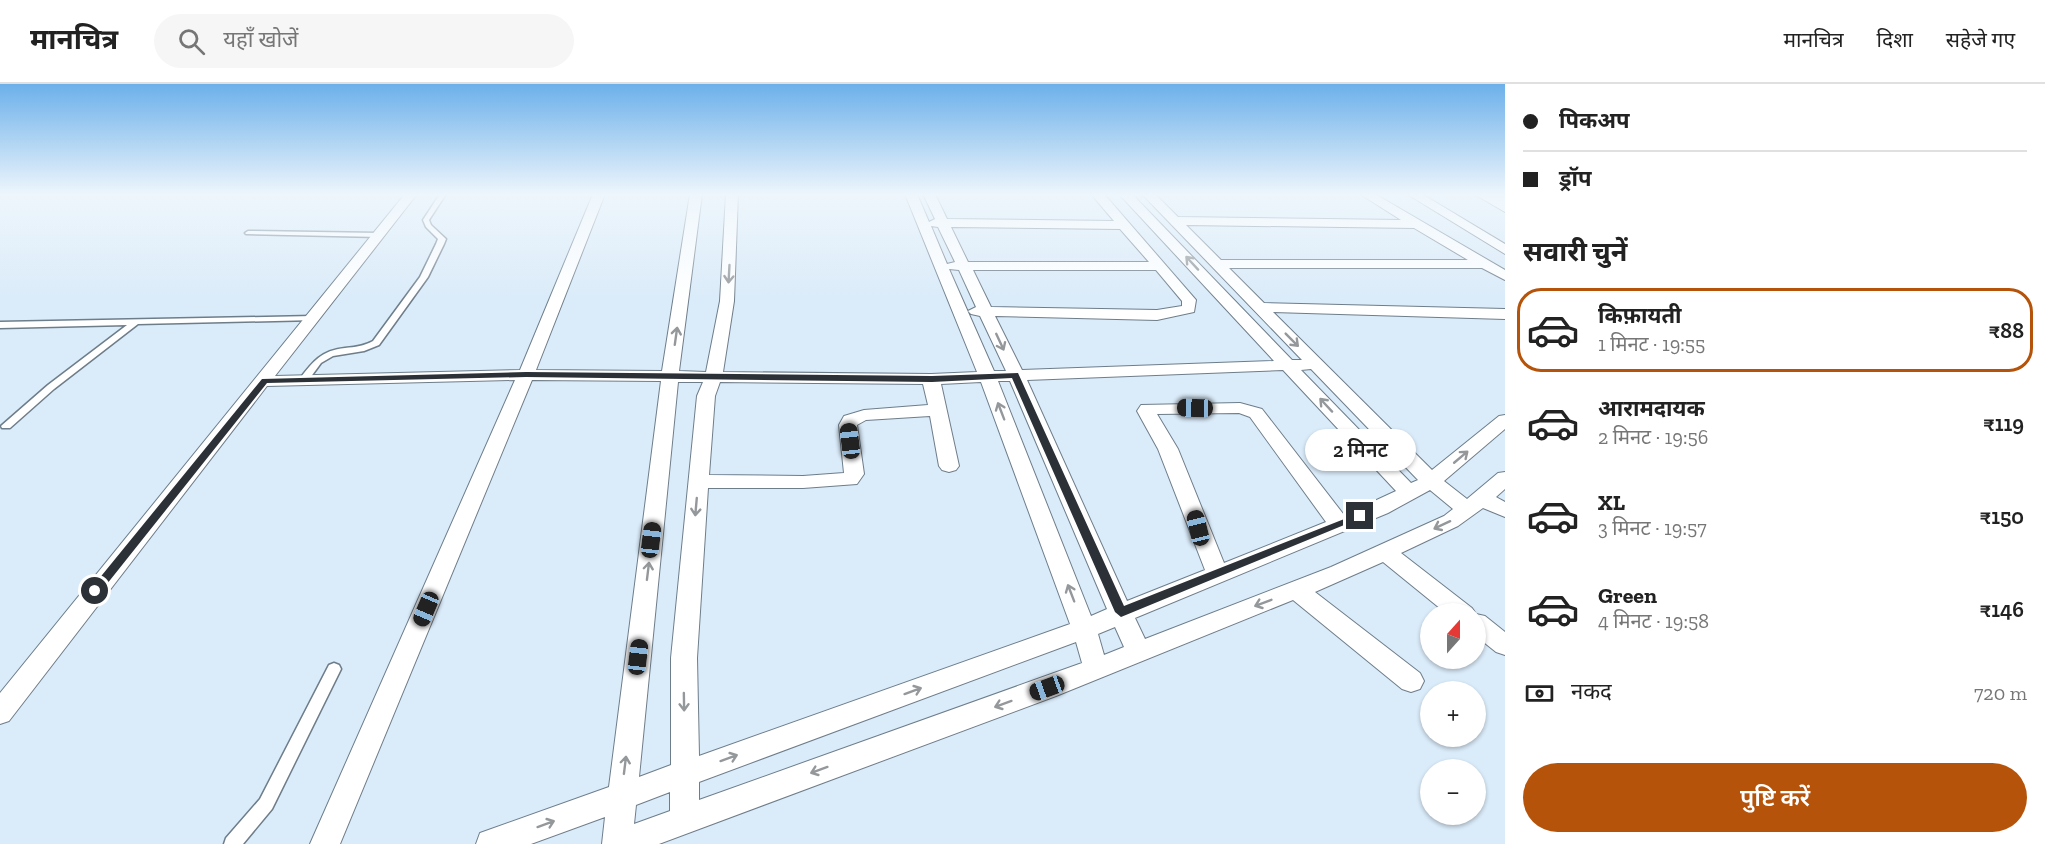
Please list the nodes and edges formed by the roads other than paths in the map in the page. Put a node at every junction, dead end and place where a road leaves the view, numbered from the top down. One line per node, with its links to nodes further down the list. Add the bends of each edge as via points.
1 (383, 229): 14 (street)
2 (432, 229): 37 (lane, via 442,239 424,277 376,343 329,354)
3 (585, 229): 31 (street)
4 (691, 229): 33 (street, one-way to 4)
5 (730, 229): 35 (street, one-way to 35, via 727,301)
6 (925, 229): 18 (street)
7 (947, 229): 19 (street)
8 (1127, 229): 20 (street)
9 (1159, 229): 29 (street, one-way to 9)
10 (1182, 229): 16 (street)
11 (1425, 229): 17 (street)
12 (1471, 229): 15 (street)
13 (248, 233): 14 (lane)
14 (379, 235): 26 (street)
15 (1505, 250)
16 (1216, 264): 17 (street); 22 (street)
17 (1484, 264): 21 (street)
18 (942, 266): 19 (street); 23 (street)
19 (965, 266): 20 (street); 24 (street)
20 (1160, 266): 24 (street, via 1189,300 1189,309 1157,315)
21 (1505, 276)
22 (1258, 307): 25 (street); 30 (street, one-way to 30)
23 (959, 310): 24 (street); 34 (street)
24 (986, 311): 32 (street, one-way to 32)
25 (1505, 314)
26 (313, 318): 27 (lane); 38 (street)
27 (137, 322): 28 (lane); 41 (lane)
28 (0, 325)
29 (1287, 364): 30 (street); 32 (street); 46 (street, one-way to 29)
30 (1316, 364): 45 (street)
31 (526, 375): 33 (street); 37 (street); 67 (street)
32 (1016, 375): 34 (street); 54 (street)
33 (670, 376): 35 (street); 64 (street, one-way to 33)
34 (987, 376): 36 (street); 55 (street, one-way to 34)
35 (714, 377): 36 (street); 44 (street, via 706,396)
36 (932, 379): 39 (street)
37 (304, 380): 38 (street)
38 (265, 381): 62 (street)
39 (938, 410): 42 (street); 44 (street, via 864,415 850,420 854,474 850,479)
40 (1505, 420): 45 (street, one-way to 40)
41 (6, 426)
42 (949, 466)
43 (1505, 478): 47 (street)
44 (699, 481): 63 (street, one-way to 63, via 684,658)
45 (1431, 481): 46 (street); 47 (street)
46 (1410, 493): 49 (street)
47 (1474, 504): 48 (street); 50 (street, one-way to 50, via 1451,521)
48 (1505, 510)
49 (1340, 525): 51 (street); 51 (street, via 1256,413 1240,408 1151,407 1146,411 1168,449)
50 (1385, 552): 52 (street); 53 (street)
51 (1218, 574): 54 (street)
52 (1296, 590): 58 (street, one-way to 58); 61 (street)
53 (1450, 603)
54 (1121, 612): 55 (street); 58 (street)
55 (1084, 629): 59 (street); 63 (street, one-way to 55)
56 (1486, 631): 57 (street)
57 (1505, 645)
58 (1138, 652): 59 (street)
59 (1096, 668): 65 (street, one-way to 65)
60 (334, 669): 66 (lane, via 266,804)
61 (1410, 681)
62 (0, 713)
63 (685, 774): 64 (street); 65 (street)
64 (621, 797): 68 (street, one-way to 64); 69 (street)
65 (685, 819): 69 (street)
66 (232, 844)
67 (325, 844)
68 (491, 844)
69 (618, 844)

